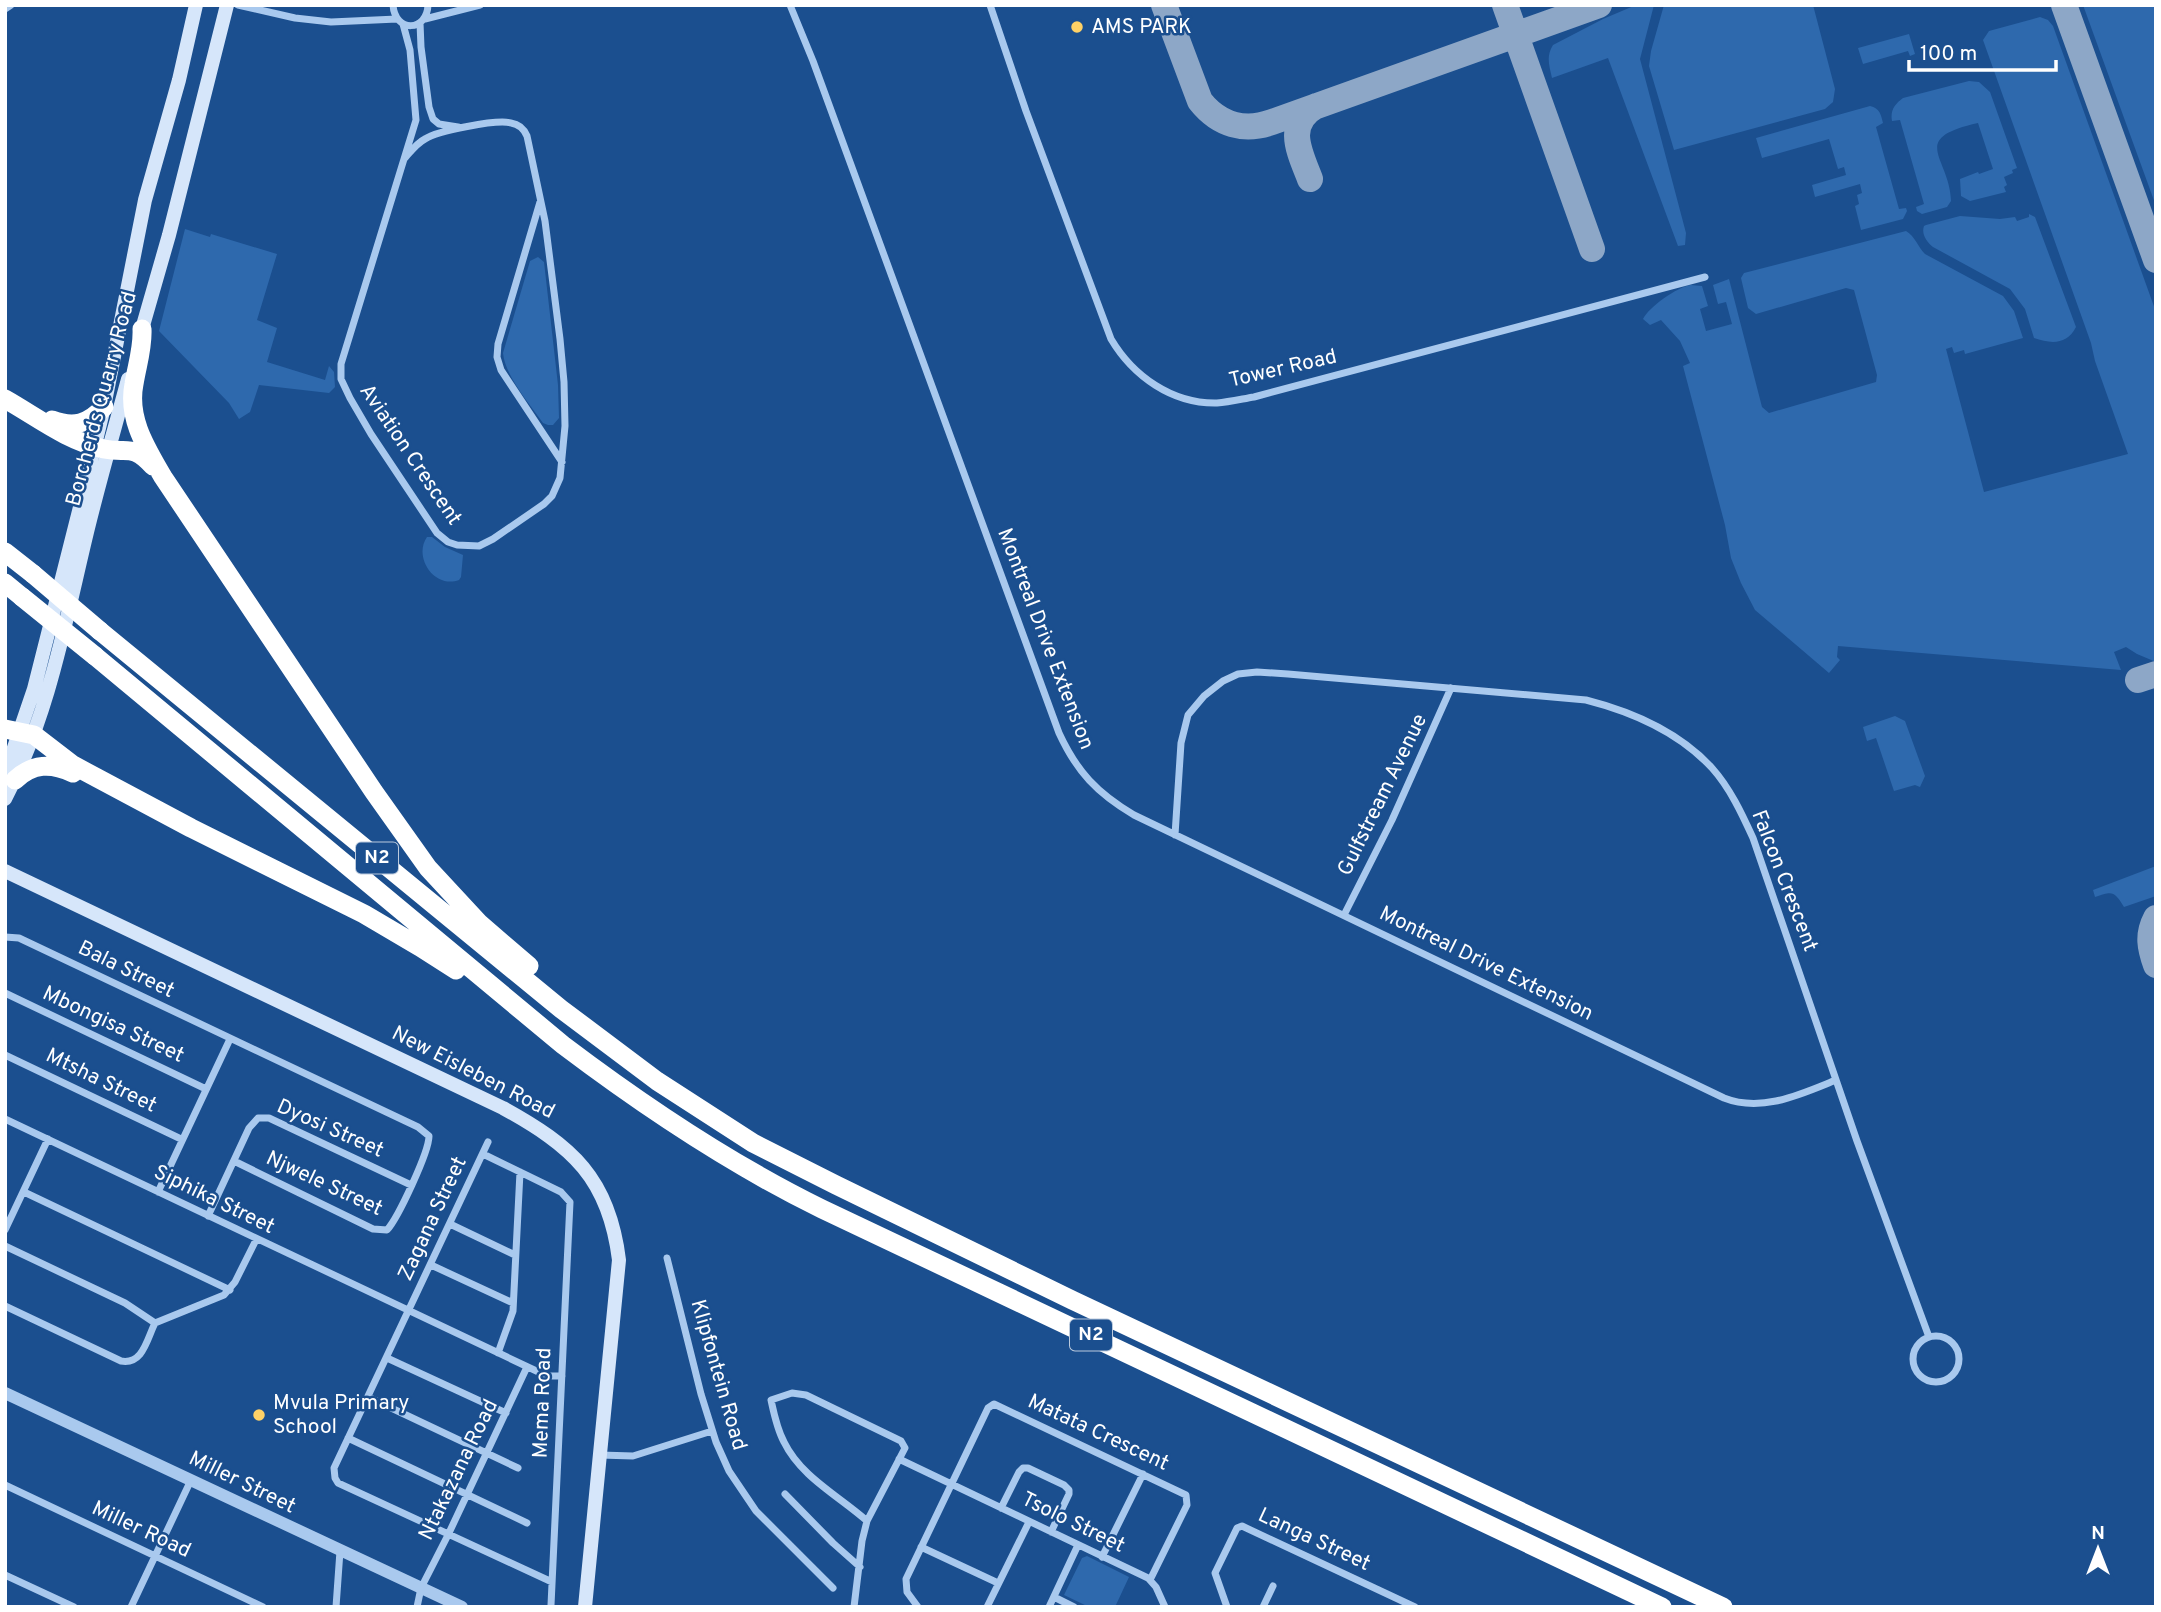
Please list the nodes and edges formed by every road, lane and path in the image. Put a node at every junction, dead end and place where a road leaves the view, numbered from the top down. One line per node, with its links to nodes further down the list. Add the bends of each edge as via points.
1 (11, 5): 10 (street)
2 (196, 5): 19 (main road, Borcherds Quarry Road, via 145,200)
3 (227, 5): 17 (main road, Borcherds Quarry Road)
4 (238, 5): 12 (street, via 331,22)
5 (393, 5): 12 (street, Aviation Crescent)
6 (428, 5): 11 (street, Aviation Crescent, via 428,15)
7 (480, 5): 11 (street)
8 (790, 5): 30 (street, Montreal Drive Extension, via 1059,733 1093,786 1126,810)
9 (990, 5): 16 (street, Tower Road, via 1111,339 1128,365 1176,396 1216,403 1254,397)
10 (5, 9)
11 (422, 21): 12 (street, via 412,26); 13 (street, Aviation Crescent, via 431,115 439,124)
12 (400, 22): 14 (street, Aviation Crescent, via 410,50 416,115)
13 (465, 128): 14 (street, Aviation Crescent, via 431,135); 15 (street, Aviation Crescent, via 504,122 524,131)
14 (405, 158): 21 (street, Aviation Crescent, via 341,364 341,379 350,398 437,533 457,545 479,546 544,504 557,487)
15 (541, 198): 21 (street, Aviation Crescent, via 564,382); 21 (street, Aviation Crescent, via 497,357)
16 (1705, 277)
17 (142, 329): 20 (main road, Borcherds Quarry Road); 22 (highway, via 133,411)
18 (9, 401): 19 (highway, via 72,425 82,424); 20 (highway, via 65,435)
19 (104, 407): 20 (main road, Borcherds Quarry Road)
20 (101, 449): 22 (highway, via 140,454); 26 (main road, Borcherds Quarry Road, via 94,503 50,685)
21 (563, 463)
22 (163, 478): 39 (highway, via 428,867 488,931 643,1058)
23 (5, 552): 39 (highway, N2, bridge, via 561,1009)
24 (5, 583): 35 (highway, N2, bridge)
25 (1451, 688): 30 (street, Falcon Crescent, via 1257,672 1223,681 1188,715); 32 (street, Gulfstream Avenue); 38 (street, Falcon Crescent, via 1572,698 1611,706 1667,731 1713,769 1752,838)
26 (20, 732): 27 (main road, Borcherds Quarry Road); 28 (highway)
27 (10, 777): 28 (highway, via 46,765); 29 (main road, Borcherds Quarry Road)
28 (107, 783): 35 (highway, via 394,931)
29 (5, 799)
30 (1175, 835): 32 (street, Montreal Drive Extension)
31 (5, 871): 76 (main road, New Eisleben Road, via 476,1095 531,1123 566,1148 590,1175 603,1200 619,1260)
32 (1344, 915): 38 (street, Montreal Drive Extension, via 1736,1102 1758,1104 1791,1097)
33 (6, 937): 36 (street, Bala Street, via 19,938)
34 (5, 993): 40 (street, Mbongisa Street)
35 (541, 1027): 122 (highway, N2, via 702,1143 790,1194)
36 (230, 1039): 40 (street); 44 (street, Bala Street, via 418,1127)
37 (5, 1055): 43 (street, Mtsha Street)
38 (1836, 1080): 65 (street, Falcon Crescent)
39 (657, 1081): 123 (highway, N2, via 753,1143 836,1185)
40 (206, 1089): 43 (street)
41 (5, 1119): 42 (street, Siphika Street)
42 (48, 1139): 50 (street); 51 (street, Siphika Street)
43 (181, 1139): 51 (street)
44 (429, 1142): 49 (street, Njwele Street)
45 (488, 1142): 46 (street, Zagana Street)
46 (483, 1154): 48 (street); 53 (street, Zagana Street)
47 (234, 1161): 49 (street, Dyosi Street, via 252,1124 258,1118 269,1118); 49 (street, Njwele Street, via 380,1230 387,1230 393,1222); 52 (street, Dyosi Street)
48 (520, 1172): 57 (street); 69 (street, Mema Road, via 561,1192 570,1202)
49 (411, 1185)
50 (24, 1192): 54 (street); 60 (street)
51 (158, 1192): 52 (street, Siphika Street)
52 (208, 1216): 55 (street, Siphika Street)
53 (450, 1224): 57 (street); 59 (street, Zagana Street)
54 (5, 1230)
55 (256, 1240): 60 (street); 63 (street, Siphika Street)
56 (5, 1246): 64 (street, via 125,1303)
57 (515, 1255): 61 (street)
58 (667, 1258): 73 (street, Klipfontein Road)
59 (431, 1265): 61 (street); 63 (street, Zagana Street)
60 (230, 1290): 64 (street)
61 (513, 1303): 66 (street)
62 (5, 1306): 64 (street, via 128,1363 140,1356)
63 (409, 1310): 66 (street, Siphika Street); 67 (street, Zagana Street)
64 (155, 1323)
65 (1929, 1337): 65 (street, via 1943,1337 1959,1352 1959,1368 1940,1383 1924,1380 1914,1367 1917,1346)
66 (498, 1353): 68 (street, Siphika Street)
67 (387, 1358): 71 (street, Zagana Street); 72 (street)
68 (527, 1367): 69 (street, Siphika Street, via 547,1376); 72 (street, Ntakazana Road)
69 (562, 1376): 99 (street, Mema Road)
70 (5, 1393): 80 (street, Miller Street)
71 (368, 1397): 74 (street, Zagana Street); 75 (street)
72 (506, 1413): 75 (street, Ntakazana Road)
73 (712, 1431): 76 (street, via 633,1456); 103 (street, Klipfontein Road, via 729,1471 755,1511)
74 (348, 1438): 83 (street); 90 (street, Zagana Street, via 334,1468 338,1483)
75 (487, 1453): 78 (street); 83 (street, Ntakazana Road)
76 (600, 1455): 112 (main road, New Eisleben Road)
77 (899, 1459): 82 (street, Tsolo Street); 86 (street); 86 (street, via 905,1448 901,1441 855,1417 799,1394 771,1400 780,1434 796,1459)
78 (518, 1468)
79 (1143, 1474): 82 (street, Matata Crescent, via 994,1404); 95 (street); 98 (street, Matata Crescent, via 1184,1493 1188,1500)
80 (191, 1480): 93 (street, Miller Street); 94 (street)
81 (5, 1485): 94 (street, Miller Road)
82 (952, 1485): 85 (street, Tsolo Street); 92 (street)
83 (467, 1494): 88 (street); 90 (street, Ntakazana Road)
84 (785, 1494): 96 (street)
85 (1001, 1508): 87 (street, Tsolo Street); 89 (street, via 1023,1468 1064,1485 1069,1494)
86 (867, 1521): 96 (street)
87 (1029, 1522): 89 (street, Tsolo Street); 100 (street)
88 (527, 1523)
89 (1051, 1532): 91 (street, Tsolo Street)
90 (448, 1535): 99 (street); 102 (street, Ntakazana Road)
91 (1078, 1545): 95 (street, Tsolo Street); 104 (street)
92 (921, 1548): 100 (street); 114 (street, via 906,1579 907,1592)
93 (341, 1551): 102 (street, Miller Street); 109 (street)
94 (156, 1556): 107 (street); 108 (street, Miller Road)
95 (1102, 1556): 98 (street, Tsolo Street)
96 (860, 1567): 113 (street)
97 (5, 1575): 106 (street)
98 (1150, 1580): 118 (street)
99 (552, 1582): 105 (street, Mema Road)
100 (998, 1583): 115 (street)
101 (1273, 1586): 120 (street)
102 (421, 1588): 110 (street, Ntakazana Road); 111 (street, Miller Street)
103 (833, 1588)
104 (1054, 1597): 116 (street); 117 (street)
105 (551, 1605)
106 (74, 1607)
107 (131, 1607)
108 (262, 1607)
109 (336, 1607)
110 (417, 1607)
111 (461, 1607)
112 (585, 1607)
113 (854, 1607)
114 (918, 1607)
115 (987, 1607)
116 (1049, 1607)
117 (1074, 1607)
118 (1165, 1607)
119 (1227, 1607): 121 (street, Langa Street, via 1215,1573 1242,1526)
120 (1263, 1607)
121 (1415, 1607)
122 (1662, 1607)
123 (1723, 1607)

